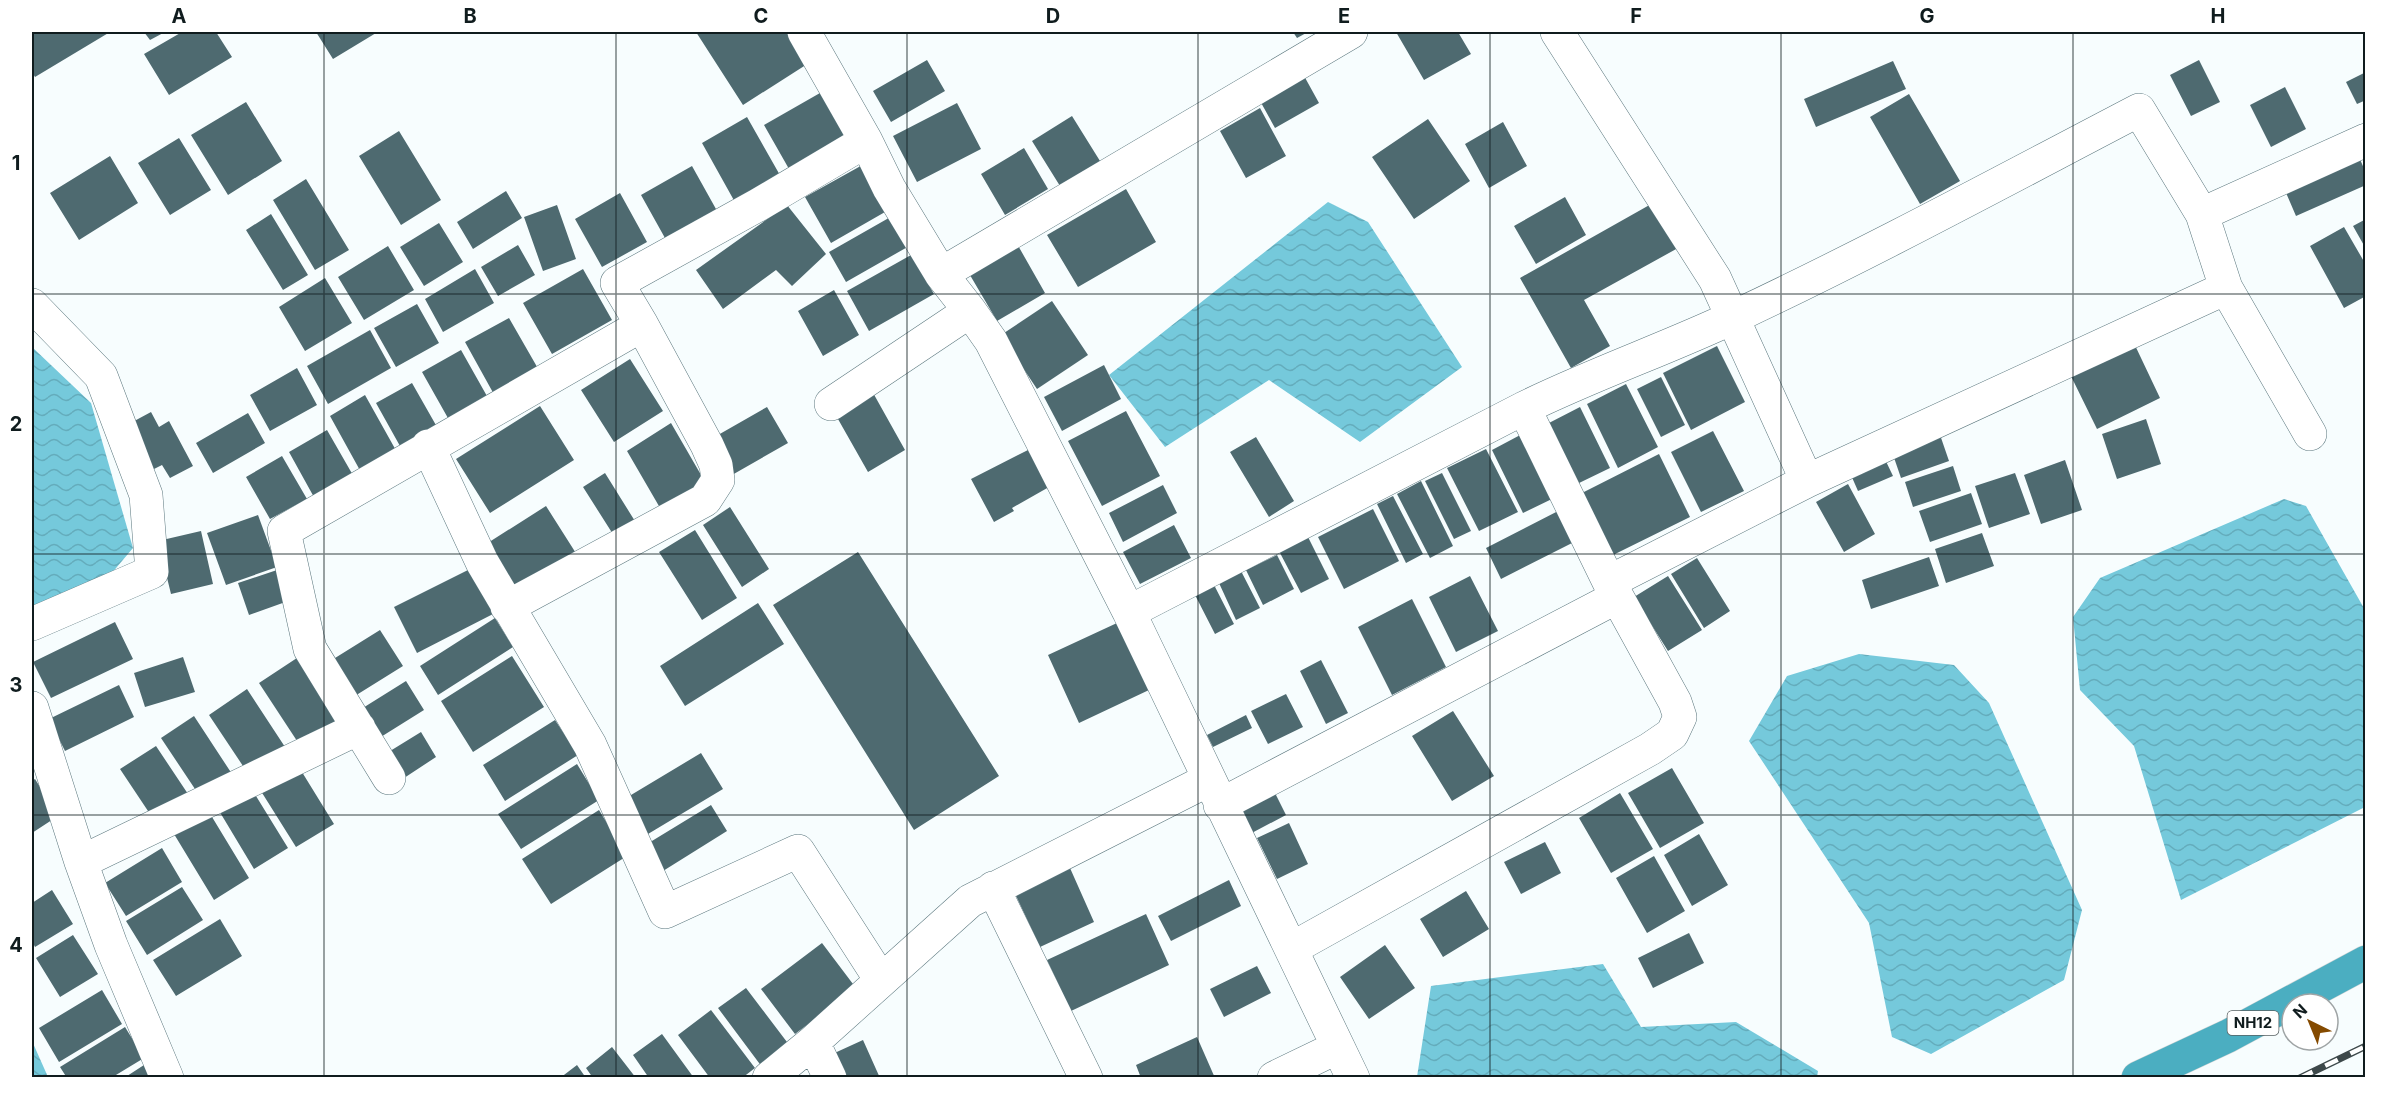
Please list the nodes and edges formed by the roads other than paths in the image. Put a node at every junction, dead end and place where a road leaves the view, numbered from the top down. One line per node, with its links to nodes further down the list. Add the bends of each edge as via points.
1 (804, 32): 5 (street)
2 (1351, 32): 7 (street)
3 (1557, 32): 11 (street, via 1715,279)
4 (2366, 140): 6 (street)
5 (866, 141): 7 (street, via 889,188); 12 (street, via 617,283)
6 (2202, 214): 8 (street); 11 (street, via 2139,110)
7 (941, 274): 10 (street)
8 (2226, 288): 15 (street); 17 (street)
9 (32, 305): 21 (street, via 101,376 146,495 152,572)
10 (970, 311): 13 (street); 20 (street, via 991,341)
11 (1734, 317): 14 (street); 17 (street)
12 (642, 325): 16 (street); 19 (street, via 707,445 718,480 705,500)
13 (831, 404)
14 (1524, 408): 18 (street); 20 (street)
15 (2310, 434)
16 (428, 446): 19 (street); 23 (street, via 284,531 310,649)
17 (1807, 481): 18 (street)
18 (1613, 590): 25 (street); 28 (street, via 1675,702 1680,717 1672,734)
19 (507, 607): 30 (street, via 590,745 664,912 798,851)
20 (1129, 612): 25 (street)
21 (32, 624)
22 (32, 708): 26 (street)
23 (359, 728): 24 (street); 26 (street)
24 (389, 778)
25 (1214, 792): 27 (street); 28 (street)
26 (81, 862): 33 (street)
27 (993, 888): 30 (street, via 970,901); 36 (street)
28 (1291, 950): 32 (street)
29 (2366, 962): 39 (highway, NH12, via 2228,1036)
30 (882, 980): 31 (street)
31 (813, 1042): 34 (street); 35 (street)
32 (1338, 1047): 37 (street); 38 (street)
33 (167, 1077)
34 (769, 1077)
35 (830, 1077)
36 (1086, 1077)
37 (1274, 1077)
38 (1353, 1077)
39 (2138, 1077)

